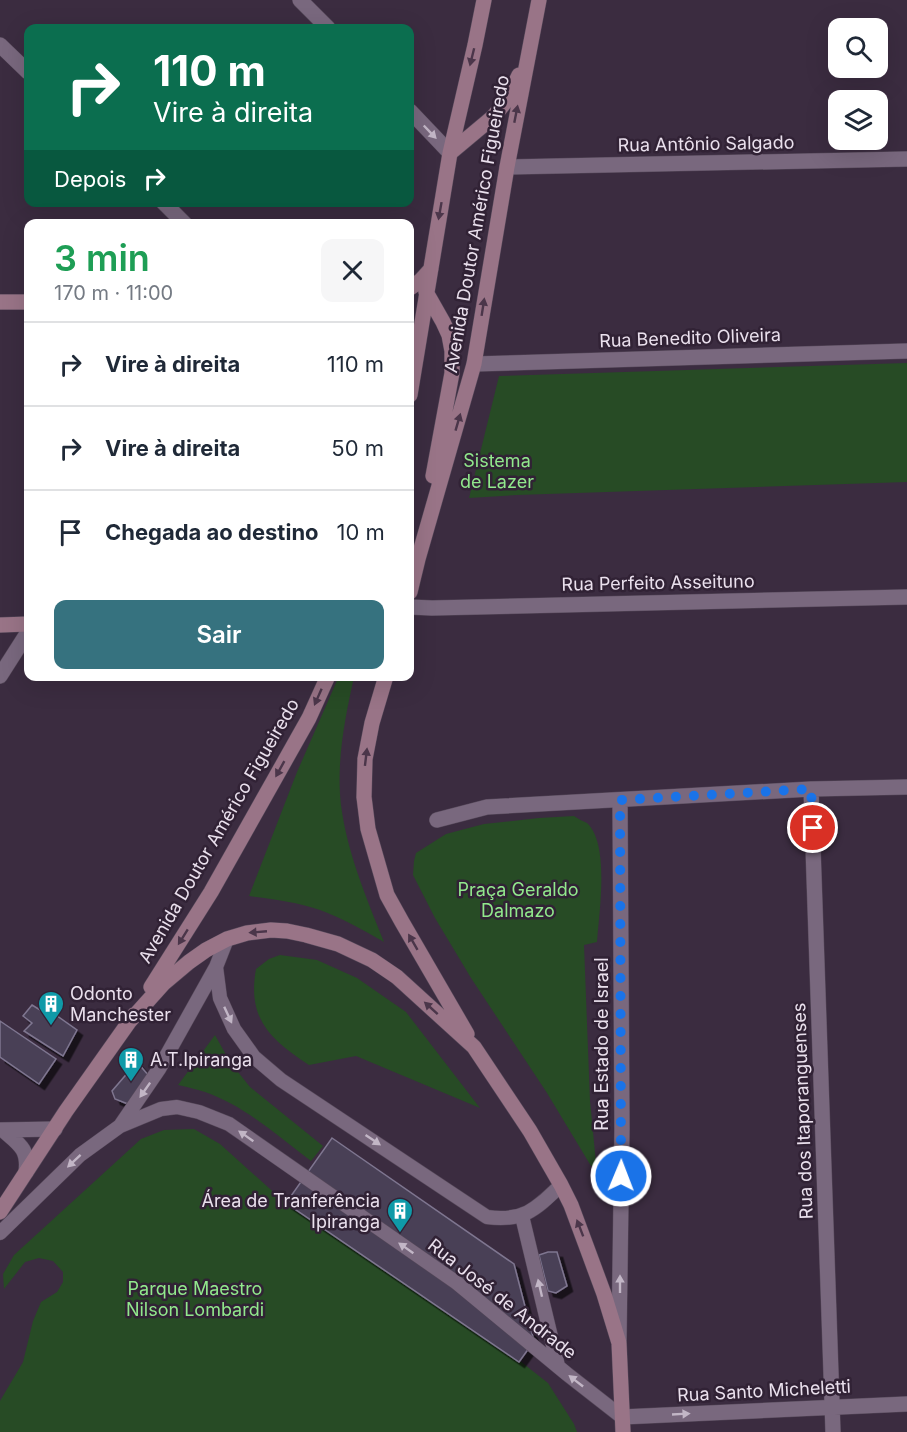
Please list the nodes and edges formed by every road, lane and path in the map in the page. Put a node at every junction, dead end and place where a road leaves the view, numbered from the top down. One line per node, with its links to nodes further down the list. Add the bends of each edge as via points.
1 (300, 0): 4 (street)
2 (484, 0): 9 (main road, Avenida Doutor Américo Figueiredo, one-way to 9)
3 (539, 0): 6 (main road, Avenida Doutor Américo Figueiredo)
4 (324, 24)
5 (0, 45): 7 (street)
6 (527, 60): 9 (main road, via 493,117); 11 (main road, Avenida Doutor Américo Figueiredo, one-way to 6)
7 (24, 68)
8 (414, 115): 9 (street, one-way to 9)
9 (450, 153): 14 (main road, Avenida Doutor Américo Figueiredo, one-way to 14)
10 (907, 159): 11 (street, Rua Antônio Salgado)
11 (507, 167): 21 (main road, Avenida Doutor Américo Figueiredo, one-way to 11)
12 (168, 207): 13 (street)
13 (179, 219)
14 (430, 269): 15 (main road); 17 (main road, Avenida Doutor Américo Figueiredo)
15 (414, 286)
16 (414, 290): 17 (main road)
17 (426, 292): 22 (main road, Avenida Doutor Américo Figueiredo); 23 (main road, via 448,335 452,373)
18 (24, 302): 19 (main road)
19 (0, 303)
20 (907, 351): 21 (street, Rua Benedito Oliveira)
21 (474, 364): 23 (main road, Avenida Doutor Américo Figueiredo, one-way to 21)
22 (414, 369)
23 (418, 559): 24 (main road, Avenida Doutor Américo Figueiredo)
24 (414, 576)
25 (907, 597): 26 (street, Rua Perfeito Asseituno)
26 (414, 607)
27 (24, 624): 28 (main road)
28 (0, 625)
29 (24, 638): 30 (street)
30 (0, 676)
31 (326, 681): 39 (main road, Avenida Doutor Américo Figueiredo, one-way to 39, via 211,892)
32 (385, 681): 40 (main road, one-way to 32, via 387,895 368,829 365,759)
33 (907, 787): 34 (street)
34 (811, 789): 35 (street); 52 (street, Rua dos Itaporanguenses)
35 (620, 800): 36 (street, via 487,807); 49 (street, Rua Estado de Israel, one-way to 35)
36 (437, 820)
37 (226, 939): 38 (lane); 39 (main road, via 164,983); 40 (main road, one-way to 37, via 397,977 338,944 271,930)
38 (216, 967): 41 (lane, one-way to 41, via 159,1069); 47 (lane, one-way to 47, via 220,998 234,1029 254,1057 282,1080 487,1217)
39 (128, 1023): 42 (main road, Avenida Doutor Américo Figueiredo)
40 (474, 1047): 45 (main road)
41 (120, 1126): 48 (lane, Rua José de Andrade, one-way to 48, via 80,1155); 50 (lane, Rua José de Andrade, one-way to 41, via 457,1283 229,1124 177,1107 161,1109)
42 (55, 1129): 43 (street); 44 (main road, Avenida Doutor Américo Figueiredo)
43 (1, 1130): 44 (street, via 25,1152)
44 (26, 1172): 46 (main road, Avenida Doutor Américo Figueiredo)
45 (561, 1185): 47 (lane); 49 (main road, one-way to 45)
46 (0, 1212)
47 (522, 1216): 50 (lane, one-way to 47)
48 (0, 1233)
49 (619, 1343): 53 (main road, Rua Estado de Israel)
50 (558, 1366): 53 (lane, Rua José de Andrade, one-way to 50)
51 (907, 1404): 52 (street, Rua Santo Micheletti)
52 (832, 1407): 53 (street, Rua Santo Micheletti, one-way to 52); 54 (street, Rua dos Itaporanguenses)
53 (622, 1424)
54 (833, 1432)

